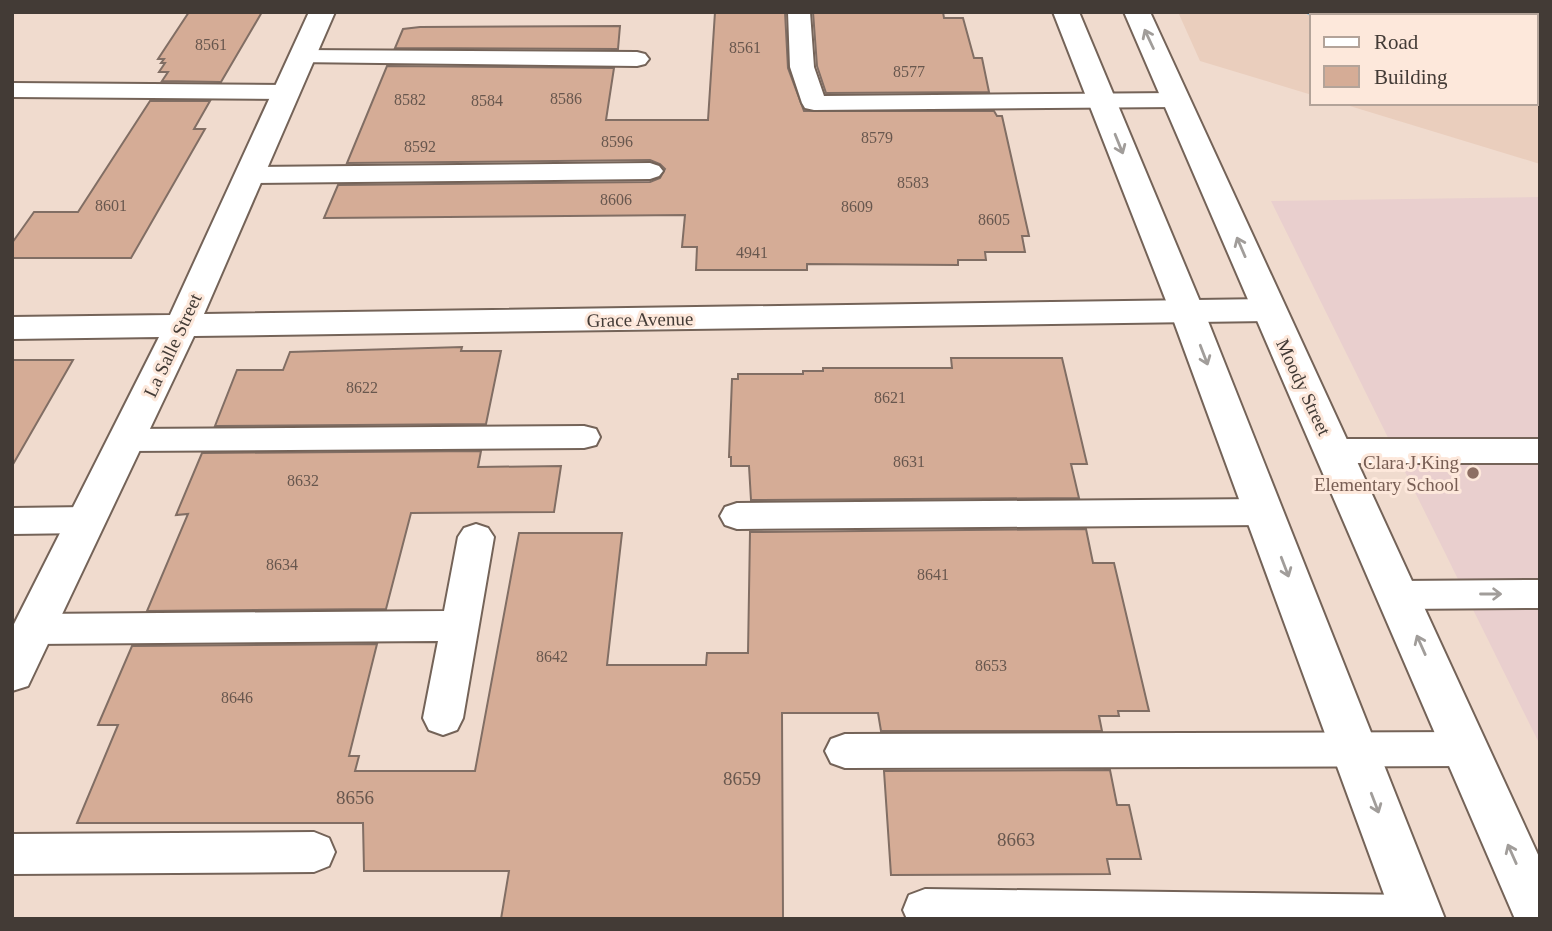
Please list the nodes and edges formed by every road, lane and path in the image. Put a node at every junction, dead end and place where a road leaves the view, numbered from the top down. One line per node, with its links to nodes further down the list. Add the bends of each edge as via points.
1 (322, 12): 5 (main road, La Salle Street)
2 (800, 12): 10 (lane, via 802,67 814,103)
3 (1066, 12): 10 (main road)
4 (1137, 12): 9 (main road, Moody Street, one-way to 4)
5 (301, 57): 6 (lane); 8 (main road, La Salle Street)
6 (638, 59)
7 (12, 90): 8 (lane)
8 (286, 92): 12 (main road, La Salle Street)
9 (1177, 100): 10 (lane); 13 (main road, Moody Street, one-way to 9)
10 (1101, 101): 14 (main road, one-way to 14)
11 (650, 171): 12 (lane)
12 (249, 175): 15 (main road, La Salle Street)
13 (1268, 310): 14 (main road, Grace Avenue); 19 (main road, Moody Street)
14 (1187, 311): 15 (main road, Grace Avenue); 21 (main road, one-way to 21)
15 (182, 326): 16 (main road, Grace Avenue); 18 (main road, La Salle Street)
16 (12, 328)
17 (584, 437): 18 (lane)
18 (126, 440): 23 (main road, La Salle Street)
19 (1334, 451): 20 (lane); 27 (main road, Moody Street)
20 (1540, 451)
21 (1264, 512): 22 (lane); 32 (main road, one-way to 32)
22 (737, 516)
23 (87, 520): 24 (lane); 29 (main road, La Salle Street)
24 (12, 521)
25 (476, 537): 28 (lane)
26 (1540, 594): 27 (lane, one-way to 26)
27 (1398, 595): 33 (main road, Moody Street, one-way to 27)
28 (460, 626): 29 (lane); 31 (lane)
29 (33, 629): 30 (main road, La Salle Street)
30 (12, 673)
31 (443, 718)
32 (1355, 749): 33 (lane); 34 (lane); 39 (main road, one-way to 39)
33 (1467, 749): 38 (main road, Moody Street, one-way to 33)
34 (845, 751)
35 (314, 852): 36 (lane)
36 (12, 854)
37 (925, 910): 39 (lane)
38 (1540, 916)
39 (1418, 917)

